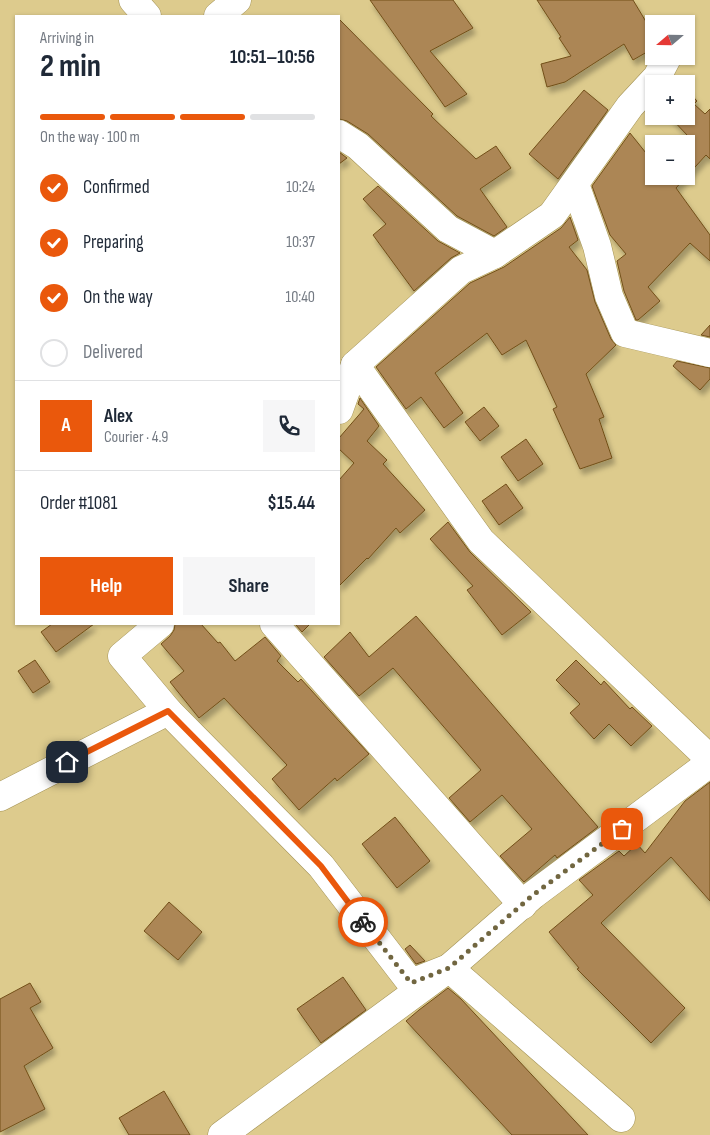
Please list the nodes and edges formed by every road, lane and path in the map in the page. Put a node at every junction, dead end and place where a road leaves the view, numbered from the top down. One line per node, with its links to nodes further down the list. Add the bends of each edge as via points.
1 (133, 0): 3 (street)
2 (237, 0): 4 (street)
3 (146, 15)
4 (219, 15)
5 (663, 65): 7 (street)
6 (340, 135): 8 (street, via 358,146 448,229)
7 (575, 184): 8 (street, via 552,215); 9 (street, via 597,246 609,296 626,334)
8 (495, 254): 10 (street, via 461,270)
9 (710, 353)
10 (354, 366): 11 (street); 15 (street, via 481,540)
11 (340, 407)
12 (159, 625): 14 (street, via 122,656)
13 (275, 625): 18 (street)
14 (168, 711): 17 (street); 19 (street, via 321,866 411,983)
15 (710, 759)
16 (710, 763): 18 (street)
17 (0, 797)
18 (523, 904): 19 (street)
19 (449, 968): 20 (street); 21 (street)
20 (622, 1118)
21 (222, 1135)

